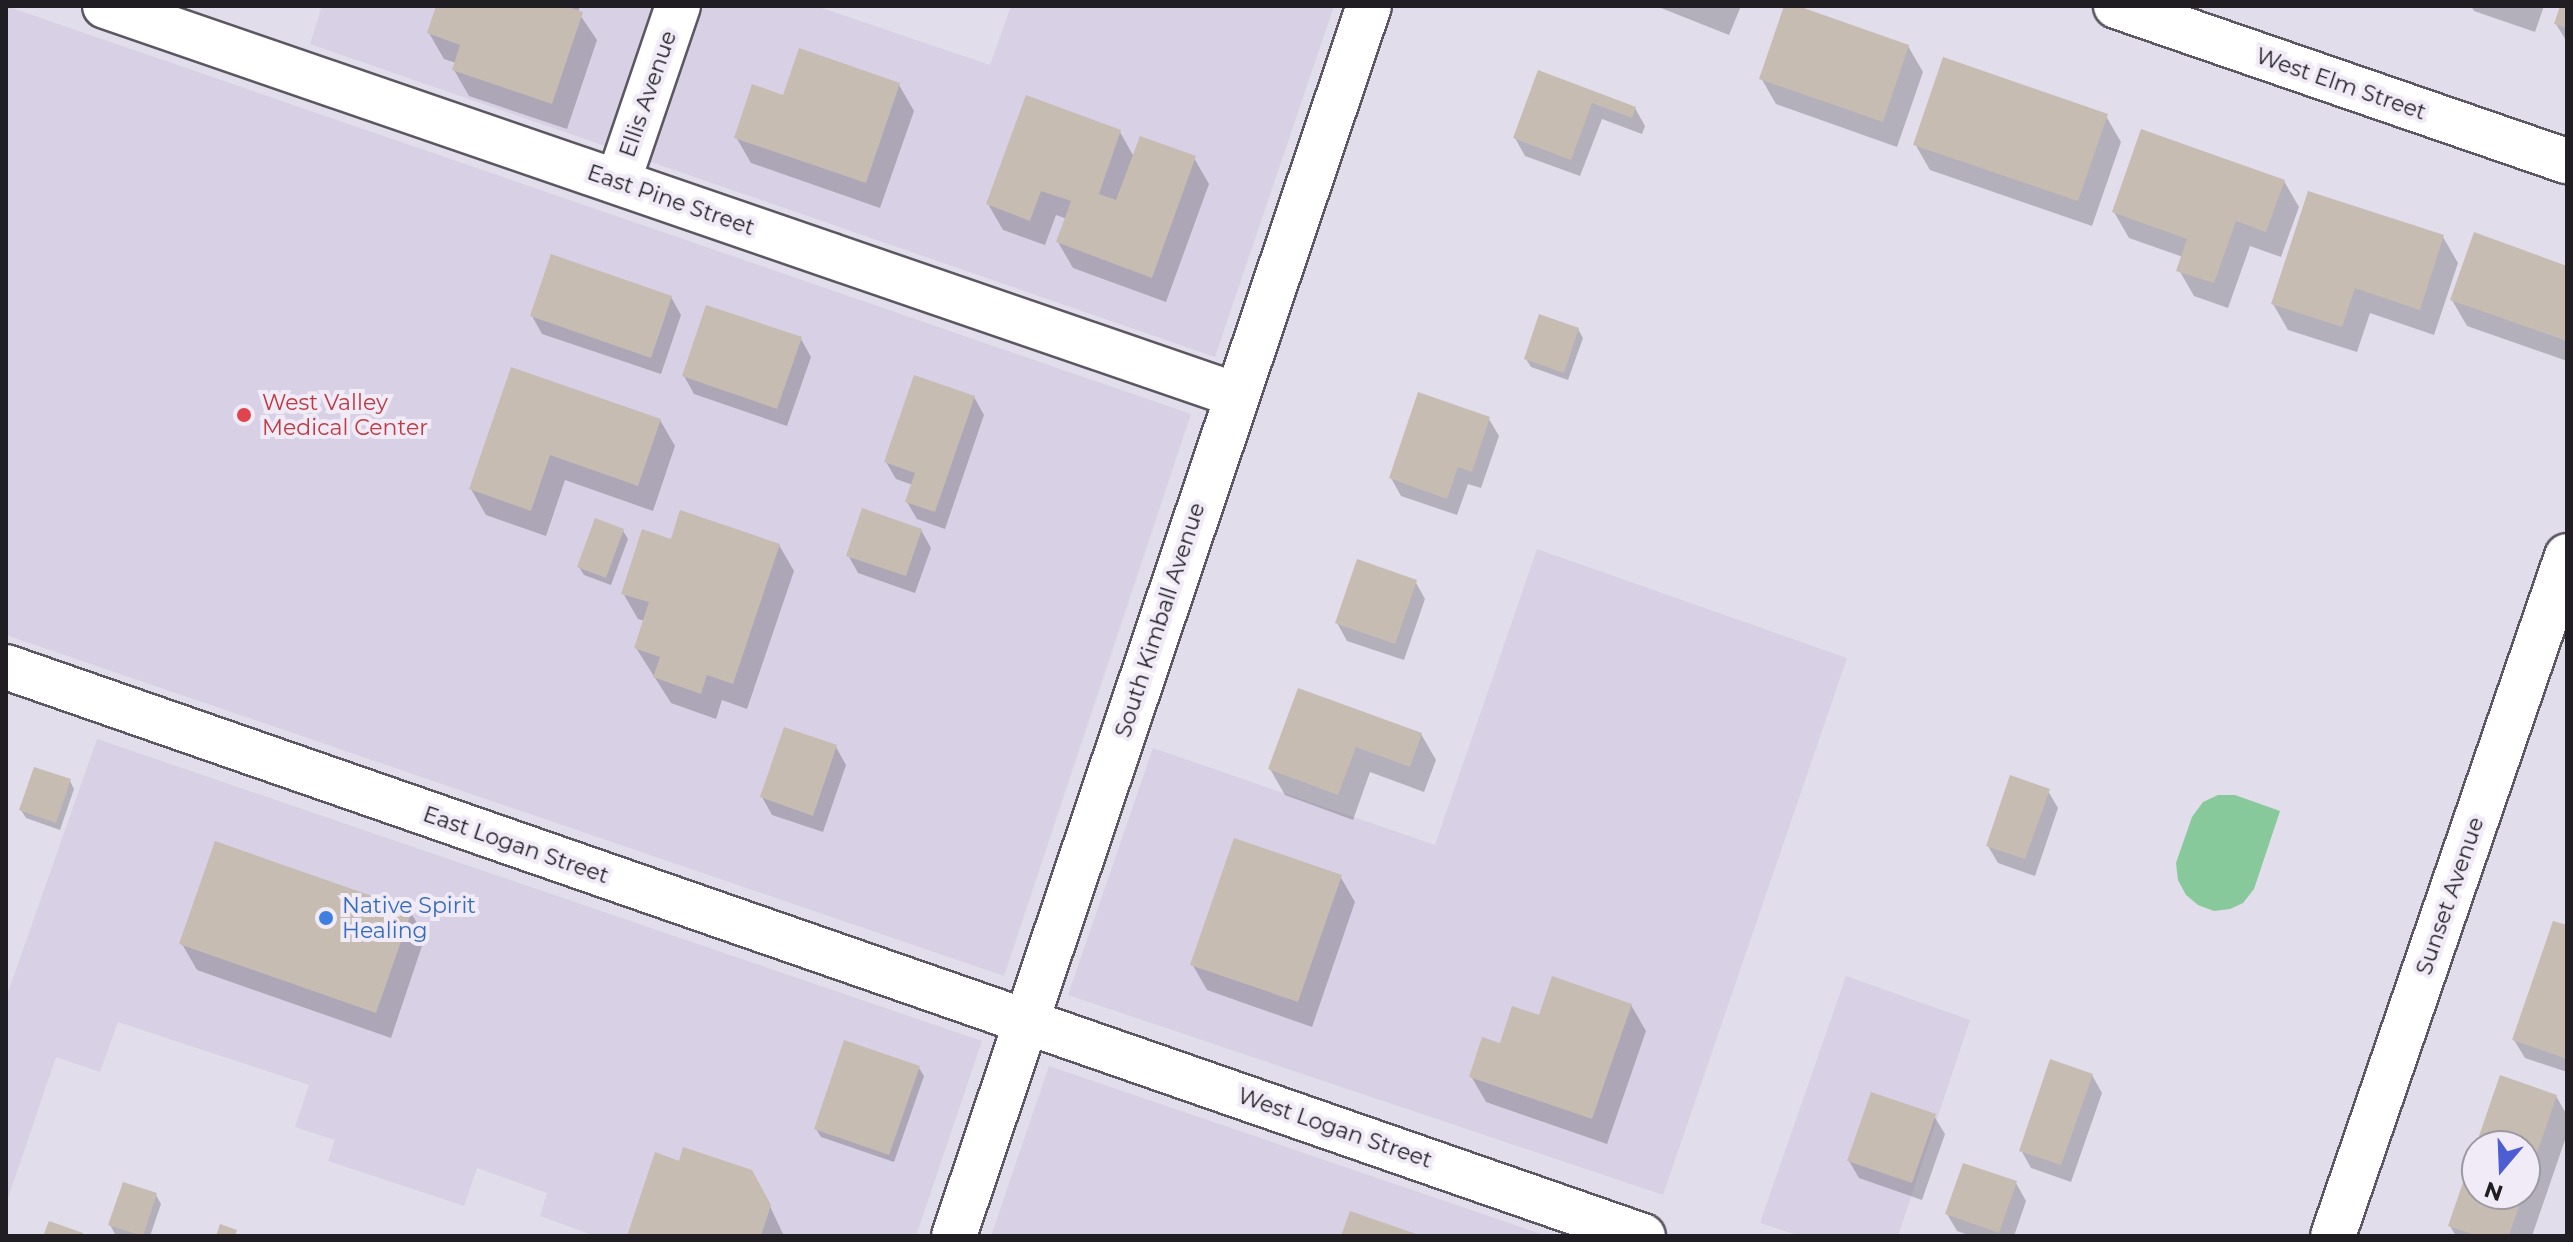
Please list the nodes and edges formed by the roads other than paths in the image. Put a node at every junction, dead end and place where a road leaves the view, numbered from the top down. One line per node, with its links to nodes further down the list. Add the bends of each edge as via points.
1 (105, 6): 6 (street, East Pine Street)
2 (678, 6): 6 (street, Ellis Avenue)
3 (1369, 6): 7 (street, South Kimball Avenue)
4 (2116, 6): 5 (street, West Elm Street)
5 (2567, 161)
6 (618, 182): 7 (street, East Pine Street)
7 (1236, 395): 10 (street, South Kimball Avenue)
8 (2567, 556): 13 (street, Sunset Avenue)
9 (6, 667): 10 (street, East Logan Street)
10 (1026, 1022): 11 (street, South Kimball Avenue); 12 (street, West Logan Street)
11 (954, 1236)
12 (1643, 1236)
13 (2333, 1236)

